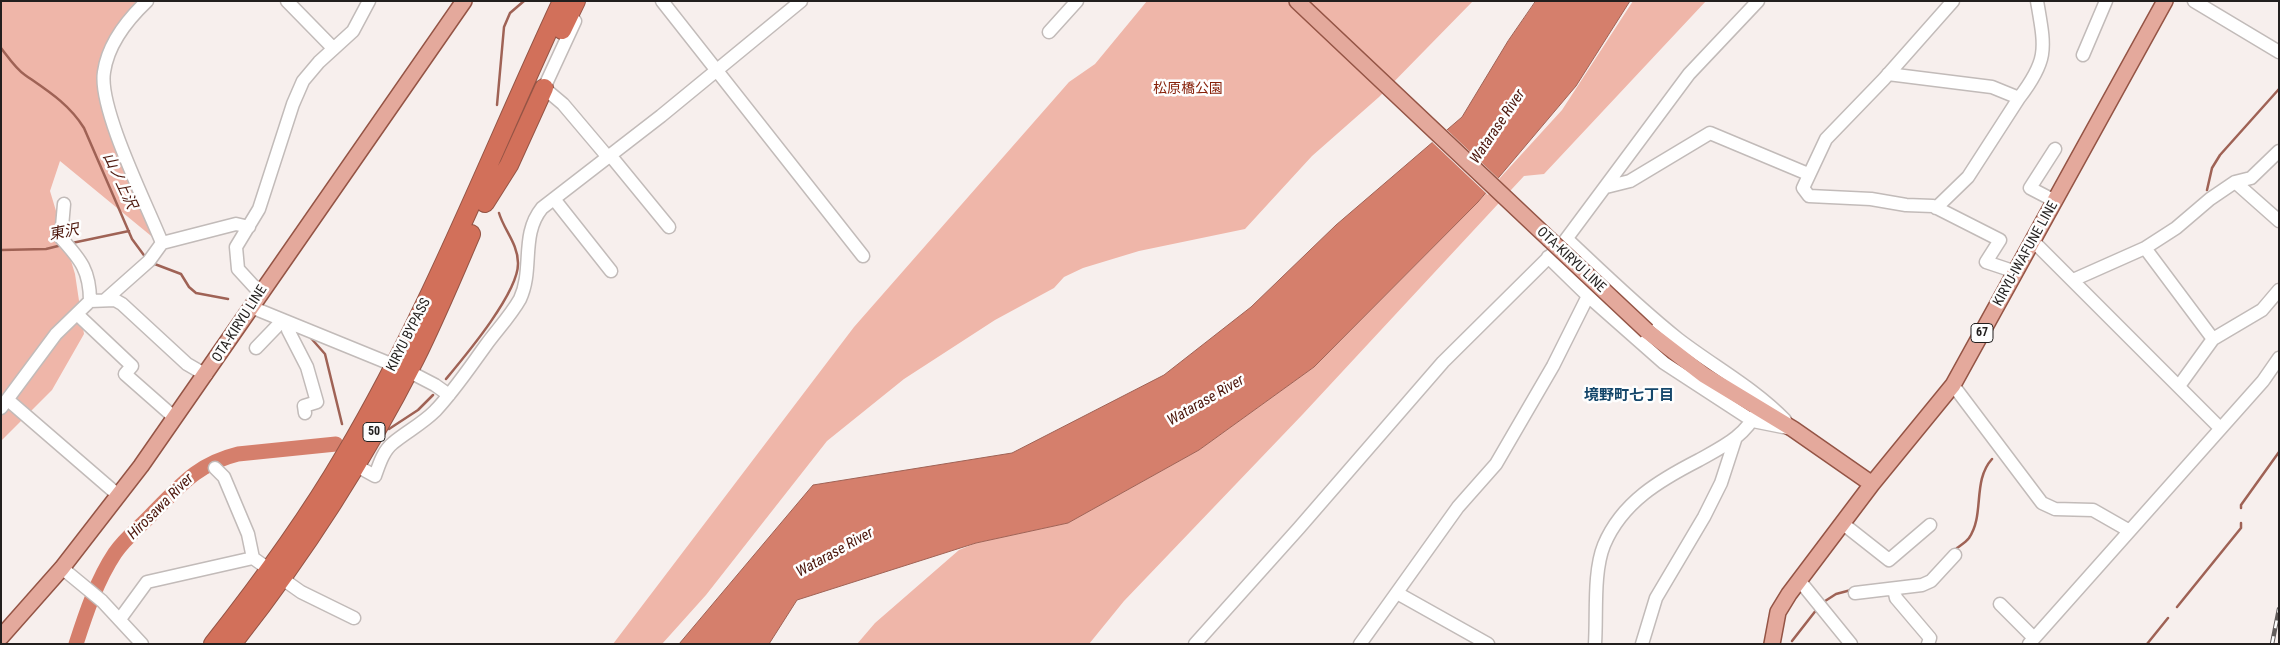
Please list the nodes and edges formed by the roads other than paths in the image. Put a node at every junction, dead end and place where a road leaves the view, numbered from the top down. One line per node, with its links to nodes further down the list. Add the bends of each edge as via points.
1 (147, 1): 43 (street, via 123,27 112,48 104,73 104,92)
2 (288, 1): 20 (street)
3 (370, 1): 20 (street, via 353,31)
4 (464, 1): 50 (main road, OTA-KIRYU LINE)
5 (554, 1): 41 (highway, 50, via 504,111)
6 (562, 1): 41 (highway, KIRYU BYPASS / 50)
7 (576, 1): 35 (highway, KIRYU BYPASS / 50)
8 (584, 1): 25 (street)
9 (662, 1): 23 (street)
10 (801, 1): 23 (street)
11 (1077, 1): 19 (street)
12 (1298, 1): 66 (main road, OTA-KIRYU LINE, bridge, via 1647,332 1704,375)
13 (1758, 1): 32 (street, via 1689,74)
14 (1953, 1): 24 (street)
15 (2037, 1): 26 (street, via 2044,40 2041,62 2036,76)
16 (2106, 1): 22 (street)
17 (2165, 1): 34 (main road, KIRYU-IWAFUNE LINE / 67)
18 (2194, 1): 21 (street)
19 (1049, 32)
20 (333, 48): 39 (street, via 303,81 260,209)
21 (2279, 52)
22 (2083, 55)
23 (717, 70): 29 (street); 45 (street)
24 (1888, 74): 26 (street, via 1992,87); 30 (street, via 1826,139)
25 (544, 88): 29 (street, via 563,104); 35 (highway, 50, via 509,165)
26 (2020, 98): 37 (street, via 1968,177)
27 (2054, 149): 34 (street, via 2030,188)
28 (2279, 151): 31 (street, via 2251,178)
29 (608, 156): 33 (street); 40 (street)
30 (1808, 174): 32 (street, via 1710,133 1630,180); 37 (street, via 1803,188 1809,196 1871,199)
31 (2235, 182): 38 (street); 44 (street)
32 (1606, 187): 66 (street, via 1566,240)
33 (554, 199): 46 (street); 64 (street, via 535,217 530,230 520,299)
34 (2055, 201): 42 (main road, KIRYU-IWAFUNE LINE / 67)
35 (485, 203): 60 (highway, KIRYU BYPASS / 50)
36 (64, 204): 53 (street, via 62,238 82,260 90,283)
37 (1936, 208): 47 (street, via 2000,240 1986,262)
38 (2279, 221)
39 (249, 227): 43 (street, via 236,224); 50 (street, via 236,247 236,259 238,269)
40 (669, 227)
41 (457, 237): 60 (highway, KIRYU BYPASS / 50)
42 (2033, 242): 47 (main road, KIRYU-IWAFUNE LINE / 67); 48 (street)
43 (162, 243): 52 (street, via 148,261)
44 (2145, 248): 48 (street); 57 (street)
45 (863, 256)
46 (611, 271)
47 (2016, 272): 62 (main road, KIRYU-IWAFUNE LINE / 67)
48 (2074, 280): 63 (street)
49 (2279, 290): 57 (street, via 2262,310)
50 (260, 293): 54 (main road, OTA-KIRYU LINE)
51 (1588, 296): 66 (street, via 1664,363 1738,412); 84 (street, via 1553,366 1496,464 1458,508); 94 (street, via 1550,256 1443,362)
52 (105, 300): 53 (street); 61 (street, via 122,304 187,364)
53 (90, 301): 55 (street)
54 (251, 307): 56 (street); 61 (main road, OTA-KIRYU LINE)
55 (78, 315): 65 (street, via 56,334); 68 (street, via 132,366 125,374)
56 (285, 322): 58 (street); 60 (street); 67 (street, via 307,367 317,402 304,406)
57 (2214, 339): 63 (street)
58 (256, 348)
59 (2279, 358): 69 (street, via 2263,381)
60 (401, 368): 64 (street); 71 (highway, KIRYU BYPASS / 50); 81 (highway, KIRYU BYPASS / 50)
61 (206, 375): 68 (main road, OTA-KIRYU LINE)
62 (1953, 385): 73 (main road, KIRYU-IWAFUNE LINE / 67); 77 (street, via 2042,503 2055,510 2093,510)
63 (2178, 386): 69 (street)
64 (449, 395): 71 (street, via 421,423 393,443 375,476)
65 (4, 404): 74 (street)
66 (1759, 410): 70 (street); 73 (main road, OTA-KIRYU LINE, via 1793,429)
67 (306, 413)
68 (175, 418): 74 (main road, OTA-KIRYU LINE)
69 (2220, 428): 77 (street)
70 (1735, 440): 97 (street, via 1667,477 1639,496 1623,513 1604,545 1599,566); 98 (street, via 1721,484 1656,598)
71 (355, 465): 81 (highway, KIRYU BYPASS / 50)
72 (215, 468): 79 (street, via 224,477 248,534)
73 (1872, 484): 75 (main road, KIRYU-IWAFUNE LINE / 67)
74 (118, 496): 80 (main road, OTA-KIRYU LINE)
75 (1842, 523): 76 (street, via 1889,560); 82 (main road, KIRYU-IWAFUNE LINE / 67)
76 (1930, 525)
77 (2128, 530): 90 (street)
78 (1955, 555): 83 (street, via 1931,580)
79 (253, 558): 81 (street); 88 (street, via 147,582)
80 (62, 568): 88 (street); 89 (main road, OTA-KIRYU LINE)
81 (276, 574): 87 (street, via 301,592); 92 (highway, KIRYU BYPASS / 50); 93 (highway, KIRYU BYPASS / 50)
82 (1799, 580): 99 (main road, KIRYU-IWAFUNE LINE / 67, via 1778,612); 100 (street)
83 (1894, 590): 85 (street); 101 (street, via 1896,598 1930,638)
84 (1398, 593): 95 (street); 96 (street)
85 (1855, 593)
86 (2000, 604): 90 (street)
87 (354, 618)
88 (120, 619): 91 (street)
89 (1, 637)
90 (2031, 641)
91 (142, 644)
92 (213, 644)
93 (232, 644)
94 (1195, 644)
95 (1360, 644)
96 (1488, 644)
97 (1595, 644)
98 (1642, 644)
99 (1772, 644)
100 (1851, 644)
101 (1928, 644)

